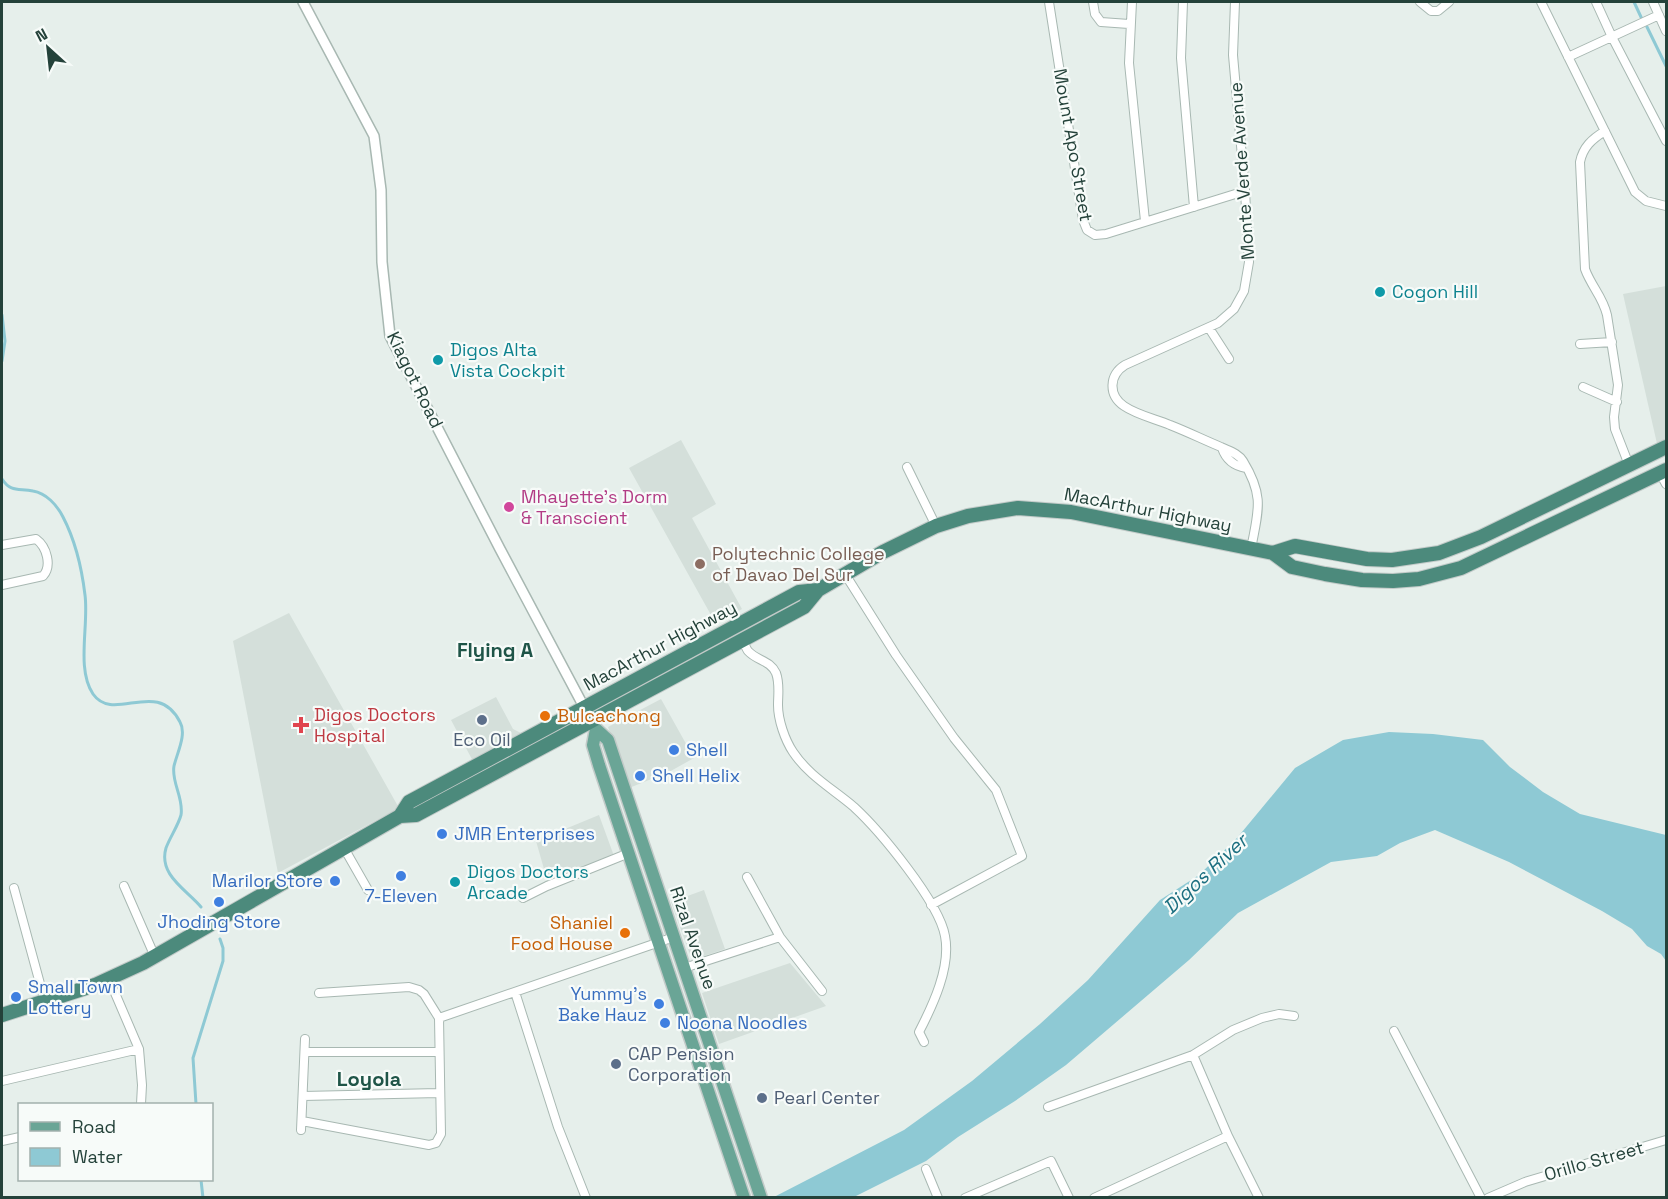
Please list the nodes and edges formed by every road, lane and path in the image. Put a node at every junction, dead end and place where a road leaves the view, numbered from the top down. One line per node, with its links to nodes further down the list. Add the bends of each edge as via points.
1 (303, 2): 42 (street, Kiagot Road, via 374,136 390,336)
2 (1049, 2): 22 (street, Mount Apo Street, via 1085,226 1090,233 1099,235)
3 (1093, 2): 13 (street, via 1101,22)
4 (1132, 2): 13 (street)
5 (1183, 2): 21 (street, via 1181,58)
6 (1235, 2): 19 (street, Monte Verde Avenue, via 1234,64)
7 (1420, 2): 8 (street, via 1431,11 1438,11)
8 (1449, 2)
9 (1541, 2): 16 (street)
10 (1596, 2): 15 (street)
11 (1653, 2): 12 (street)
12 (1659, 15): 14 (street); 15 (street)
13 (1129, 24): 22 (street, via 1131,89)
14 (1666, 31)
15 (1612, 37): 16 (street); 18 (street)
16 (1568, 57): 17 (street)
17 (1605, 131): 20 (street, via 1639,197); 24 (street, via 1588,143 1580,162 1585,269 1605,304)
18 (1666, 141)
19 (1245, 191): 21 (street, Mount Apo Street); 23 (street, Monte Verde Avenue, via 1247,282 1234,309)
20 (1666, 206)
21 (1194, 207): 22 (street, Mount Apo Street)
22 (1145, 221)
23 (1209, 328): 26 (street); 35 (street, Monte Verde Avenue, via 1125,365 1115,373 1112,386 1122,405 1231,450 1243,460 1259,498)
24 (1612, 342): 25 (street); 28 (street)
25 (1580, 344)
26 (1229, 359)
27 (1583, 387): 28 (street)
28 (1617, 402): 30 (street, via 1615,429)
29 (1666, 447): 30 (highway, MacArthur Highway)
30 (1629, 465): 36 (highway, MacArthur Highway, via 1481,537 1439,553 1392,560 1295,546)
31 (907, 466): 33 (street)
32 (1664, 476): 36 (highway, MacArthur Highway, via 1461,568 1419,579 1362,580 1292,567)
33 (936, 526): 35 (highway, MacArthur Highway, via 994,511 1040,509); 37 (highway, MacArthur Highway)
34 (2, 545): 38 (street, via 36,539 43,545 48,564 43,576)
35 (1251, 549): 36 (highway, MacArthur Highway)
36 (1273, 553)
37 (845, 574): 39 (highway, MacArthur Highway); 52 (street, via 896,655 996,790 1022,856)
38 (2, 585)
39 (818, 590): 40 (highway, MacArthur Highway, via 799,592); 41 (highway, MacArthur Highway, via 804,607)
40 (735, 627): 41 (street); 42 (highway, MacArthur Highway)
41 (743, 641): 43 (highway, MacArthur Highway); 52 (street, via 748,651 774,670 778,708 792,751 879,834)
42 (584, 707): 43 (main road, Rizal Avenue); 44 (highway, MacArthur Highway, via 409,802)
43 (593, 725): 44 (highway, MacArthur Highway, via 416,815); 46 (main road, Rizal Avenue, via 593,745); 54 (main road, Rizal Avenue, via 608,740)
44 (400, 816): 45 (highway, MacArthur Highway)
45 (344, 848): 50 (street); 56 (highway, MacArthur Highway)
46 (628, 853): 51 (street); 55 (main road, Rizal Avenue)
47 (747, 878): 53 (street)
48 (124, 886): 56 (street)
49 (14, 888): 62 (street)
50 (368, 890)
51 (523, 898)
52 (931, 905): 68 (street, via 940,920 946,955 941,979 919,1032)
53 (780, 937): 57 (street); 59 (street)
54 (674, 938): 55 (street); 57 (main road, Rizal Avenue)
55 (658, 942): 60 (street); 87 (main road, Rizal Avenue)
56 (155, 957): 58 (highway, MacArthur Highway)
57 (684, 968): 85 (main road, Rizal Avenue)
58 (109, 979): 62 (highway, MacArthur Highway); 69 (street)
59 (822, 991)
60 (515, 992): 65 (street); 86 (street, via 558,1127)
61 (318, 993): 65 (street, via 412,987 424,994)
62 (45, 1002): 63 (highway, MacArthur Highway)
63 (2, 1015)
64 (1294, 1016): 72 (street, via 1262,1018)
65 (439, 1018): 71 (street)
66 (1394, 1031): 93 (street)
67 (305, 1040): 70 (street)
68 (924, 1042)
69 (139, 1049): 73 (street); 76 (street)
70 (305, 1052): 71 (street); 75 (street)
71 (438, 1052): 74 (street)
72 (1193, 1054): 77 (street); 80 (street)
73 (2, 1081)
74 (439, 1093): 75 (street); 78 (street, via 441,1134 432,1145)
75 (303, 1096): 78 (street)
76 (141, 1103)
77 (1048, 1107)
78 (302, 1121): 79 (street)
79 (301, 1130)
80 (1228, 1136): 91 (street); 92 (street)
81 (18, 1137): 83 (street)
82 (1666, 1140): 94 (street, Orillo Street, via 1525,1182)
83 (2, 1141)
84 (926, 1169): 88 (street)
85 (760, 1194)
86 (586, 1197)
87 (744, 1197)
88 (938, 1197)
89 (965, 1197): 90 (street, via 1051,1161)
90 (1069, 1197)
91 (1094, 1197)
92 (1258, 1197)
93 (1481, 1197)
94 (1488, 1197)

